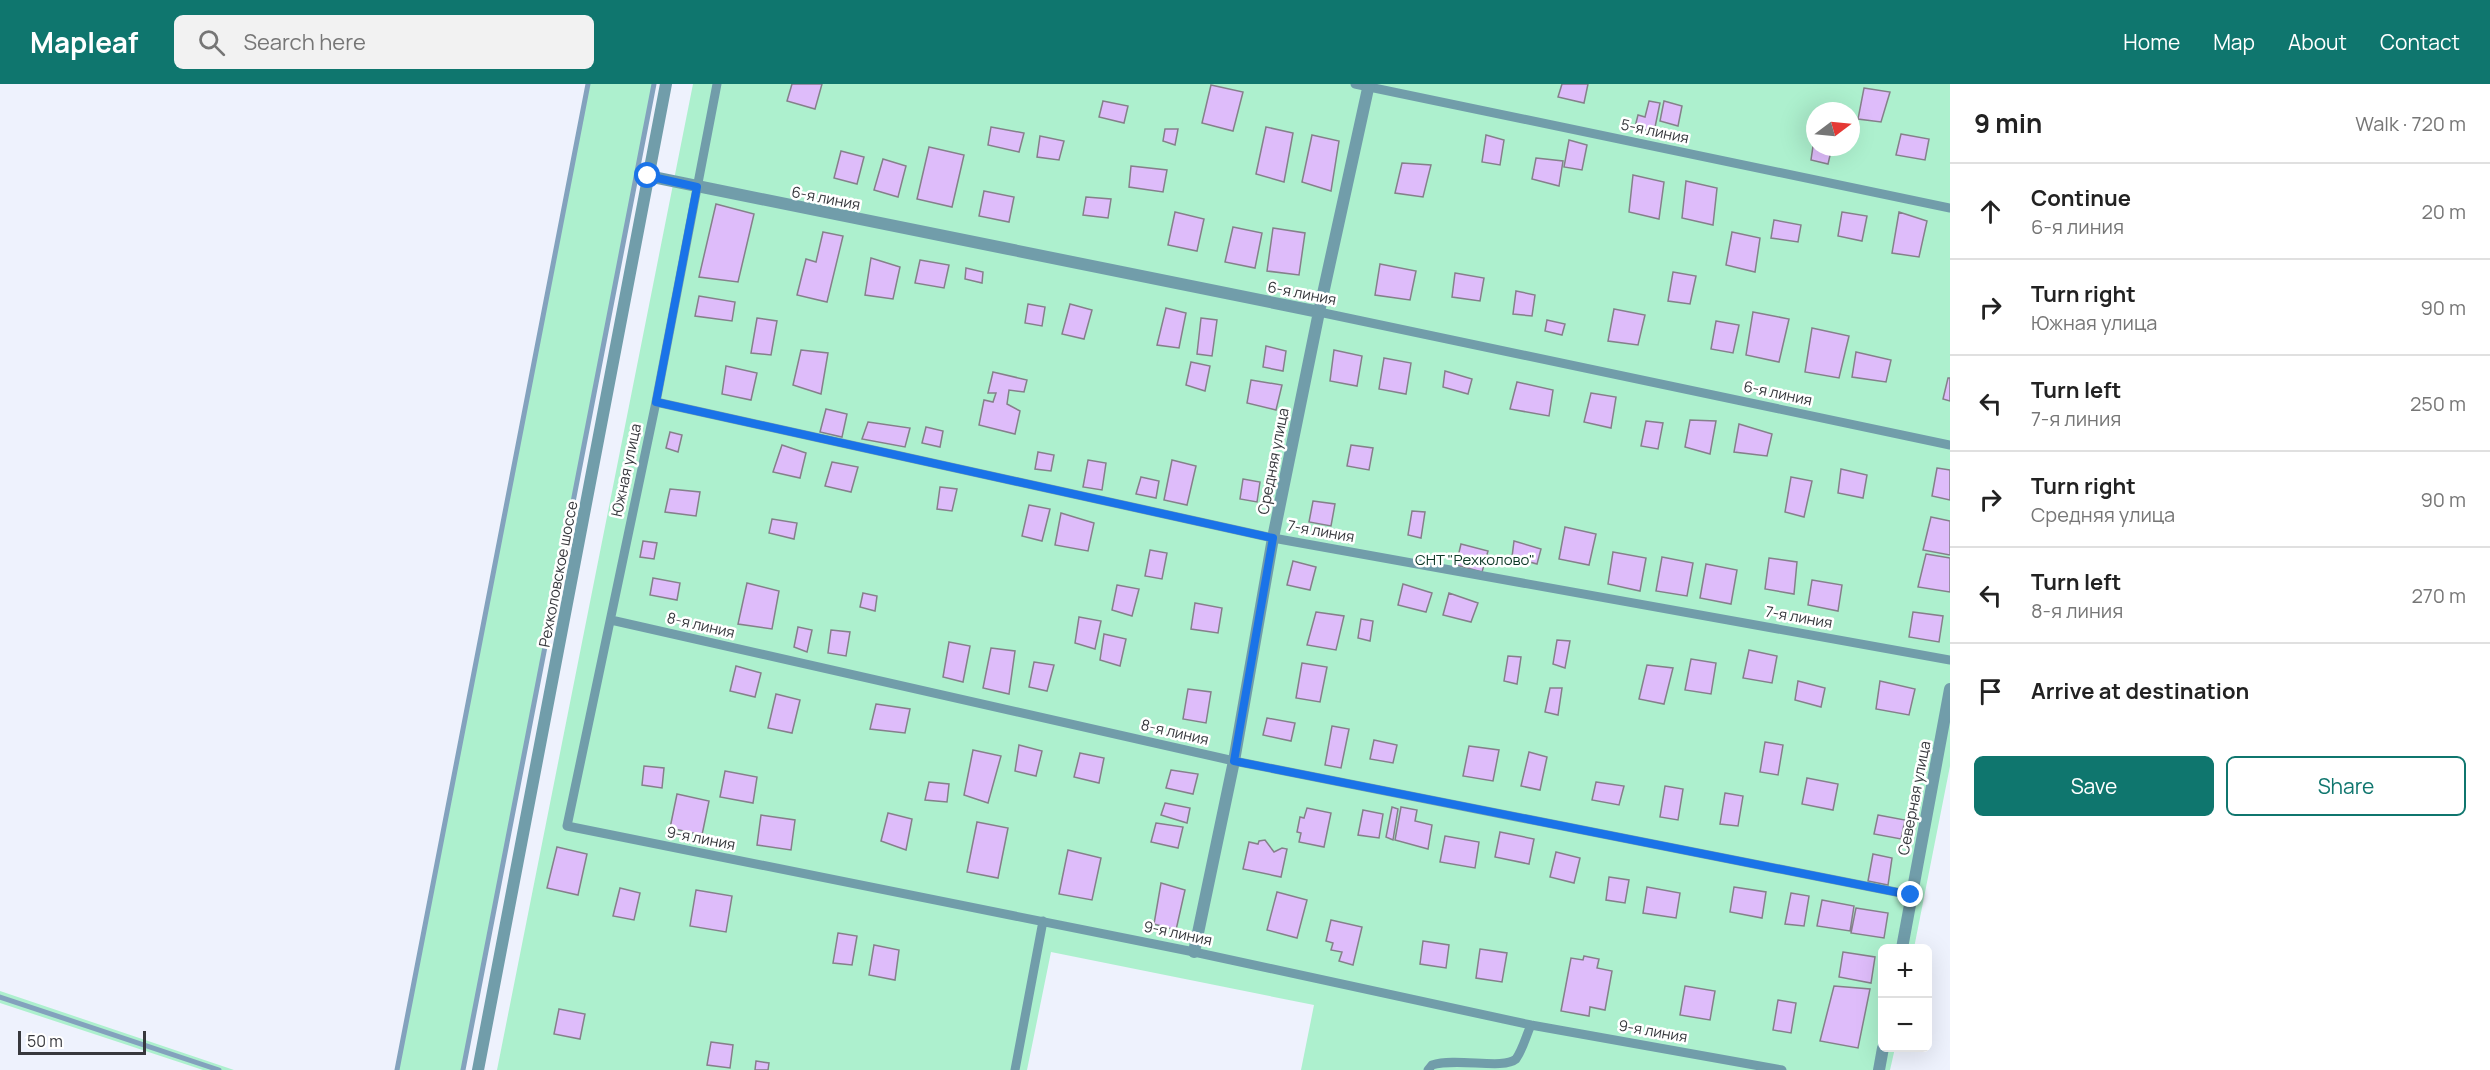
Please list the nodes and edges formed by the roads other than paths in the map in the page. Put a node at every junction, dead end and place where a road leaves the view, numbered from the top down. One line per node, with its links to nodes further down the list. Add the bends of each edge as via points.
1 (666, 84): 5 (street, Рехколовское шоссе)
2 (717, 84): 6 (lane, Южная улица)
3 (1355, 84): 4 (lane, 5-я линия)
4 (1369, 85): 7 (lane, 5-я линия); 8 (street, Средняя улица)
5 (648, 176): 6 (street, 6-я линия); 23 (street, Рехколовское шоссе)
6 (697, 187): 8 (street, 6-я линия); 9 (lane, Южная улица)
7 (1950, 208)
8 (1319, 312): 10 (lane, 6-я линия); 11 (street, Средняя улица)
9 (656, 402): 11 (lane, 7-я линия); 12 (lane, Южная улица)
10 (1950, 445)
11 (1273, 538): 13 (lane, 7-я линия); 15 (street, Средняя улица)
12 (610, 620): 15 (lane, 8-я линия); 16 (lane, Южная улица)
13 (1950, 660)
14 (1950, 689): 17 (street, Северная улица)
15 (1234, 761): 17 (lane, 8-я линия); 20 (street, Средняя улица)
16 (567, 826): 18 (lane, 9-я линия)
17 (1911, 895): 19 (street, Северная улица)
18 (1043, 921): 20 (lane, 9-я линия); 24 (lane)
19 (1903, 944)
20 (1194, 952): 21 (lane, 9-я линия)
21 (1531, 1025): 25 (lane, via 1516,1061 1505,1068 1452,1062 1432,1065); 26 (lane, 9-я линия)
22 (1882, 1052): 27 (street)
23 (478, 1070)
24 (1015, 1070)
25 (1428, 1070)
26 (1782, 1070)
27 (1879, 1070)

